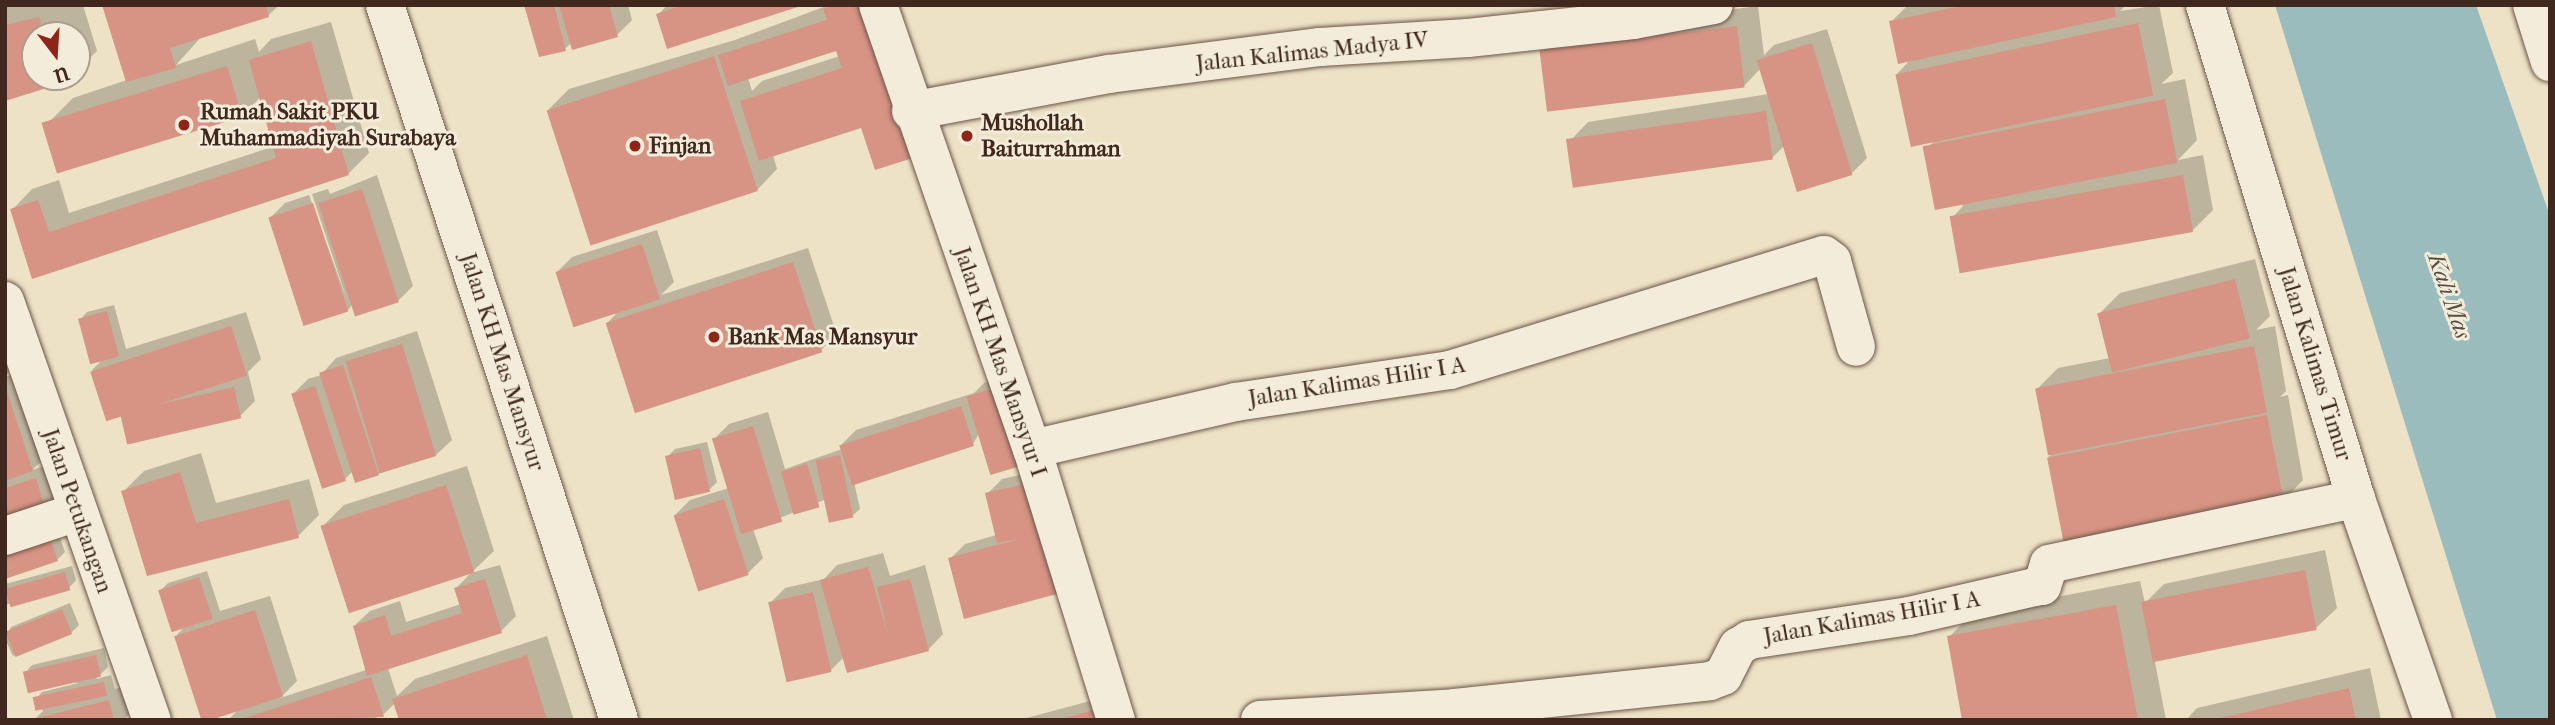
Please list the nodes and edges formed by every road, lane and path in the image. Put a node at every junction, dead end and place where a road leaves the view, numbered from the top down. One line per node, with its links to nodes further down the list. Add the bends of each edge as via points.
1 (385, 5): 15 (street, Jalan KH Mas Mansyur)
2 (878, 5): 7 (street, Jalan KH Mas Mansyur I)
3 (1714, 5): 7 (street, Jalan Kalimas Madya IV, via 1606,23 1320,47 1122,72)
4 (2205, 5): 11 (street, Jalan Kalimas Timur)
5 (2532, 5): 6 (street)
6 (2550, 62)
7 (911, 111): 10 (street, Jalan KH Mas Mansyur I)
8 (5, 301): 12 (street, Jalan Petukangan)
9 (1856, 347): 10 (street, Jalan Kalimas Hilir I A, via 1832,261 1824,255 1450,370 1236,402)
10 (1032, 449): 16 (street, Jalan KH Mas Mansyur I)
11 (2356, 499): 17 (street, Jalan Kalimas Hilir I A, via 2049,564 2042,586 1909,616 1749,639 1738,647 1723,676 1710,681 1455,708); 18 (street, Jalan Kalimas Timur)
12 (77, 512): 13 (street); 14 (street, Jalan Petukangan)
13 (5, 536)
14 (152, 720)
15 (619, 720)
16 (1116, 720)
17 (1260, 720)
18 (2433, 720)

